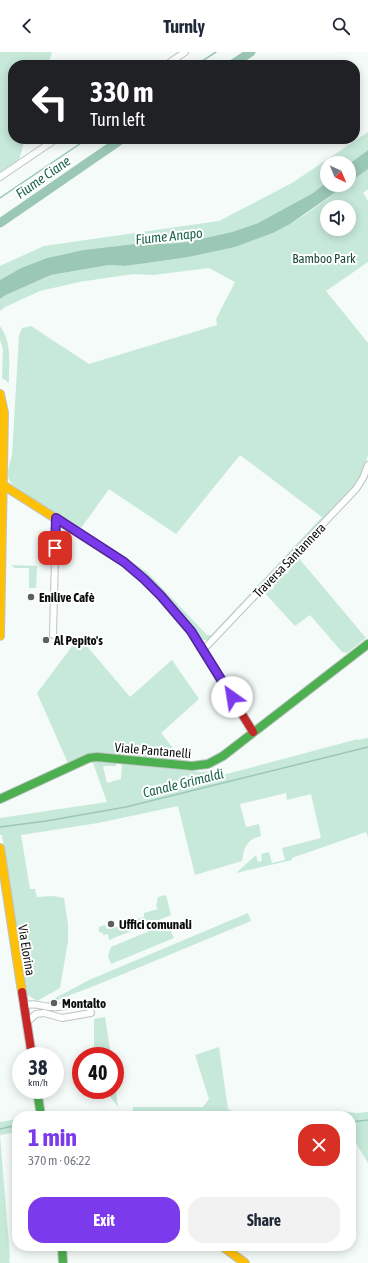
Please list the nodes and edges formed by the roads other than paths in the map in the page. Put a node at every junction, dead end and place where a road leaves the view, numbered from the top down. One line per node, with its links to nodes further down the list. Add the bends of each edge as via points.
1 (185, 52): 2 (street)
2 (173, 60)
3 (49, 144): 4 (street)
4 (0, 177)
5 (0, 394): 7 (street, via 4,414)
6 (368, 465): 12 (street, Traversa Santannera, via 356,489)
7 (4, 485): 8 (street); 10 (street)
8 (56, 518): 9 (street); 12 (street, via 135,570 191,631)
9 (53, 635)
10 (0, 636)
11 (368, 644): 13 (street, Viale Pantanelli)
12 (203, 650): 13 (street)
13 (253, 732): 14 (street, Viale Pantanelli, via 223,756 208,764 192,766 89,758)
14 (0, 799)
15 (0, 848): 16 (street, Via Elorina)
16 (22, 994): 17 (street); 18 (street, Via Elorina)
17 (38, 1005): 18 (street); 19 (street); 19 (street, via 57,1008 80,1003 89,1006 91,1013 62,1018)
18 (24, 1006): 20 (street, Via Elorina)
19 (36, 1014): 20 (street)
20 (26, 1019): 21 (street, Via Elorina)
21 (31, 1047)
22 (38, 1099): 23 (street)
23 (40, 1111)
24 (220, 1251): 26 (street)
25 (229, 1251): 27 (street)
26 (236, 1263)
27 (245, 1263)

